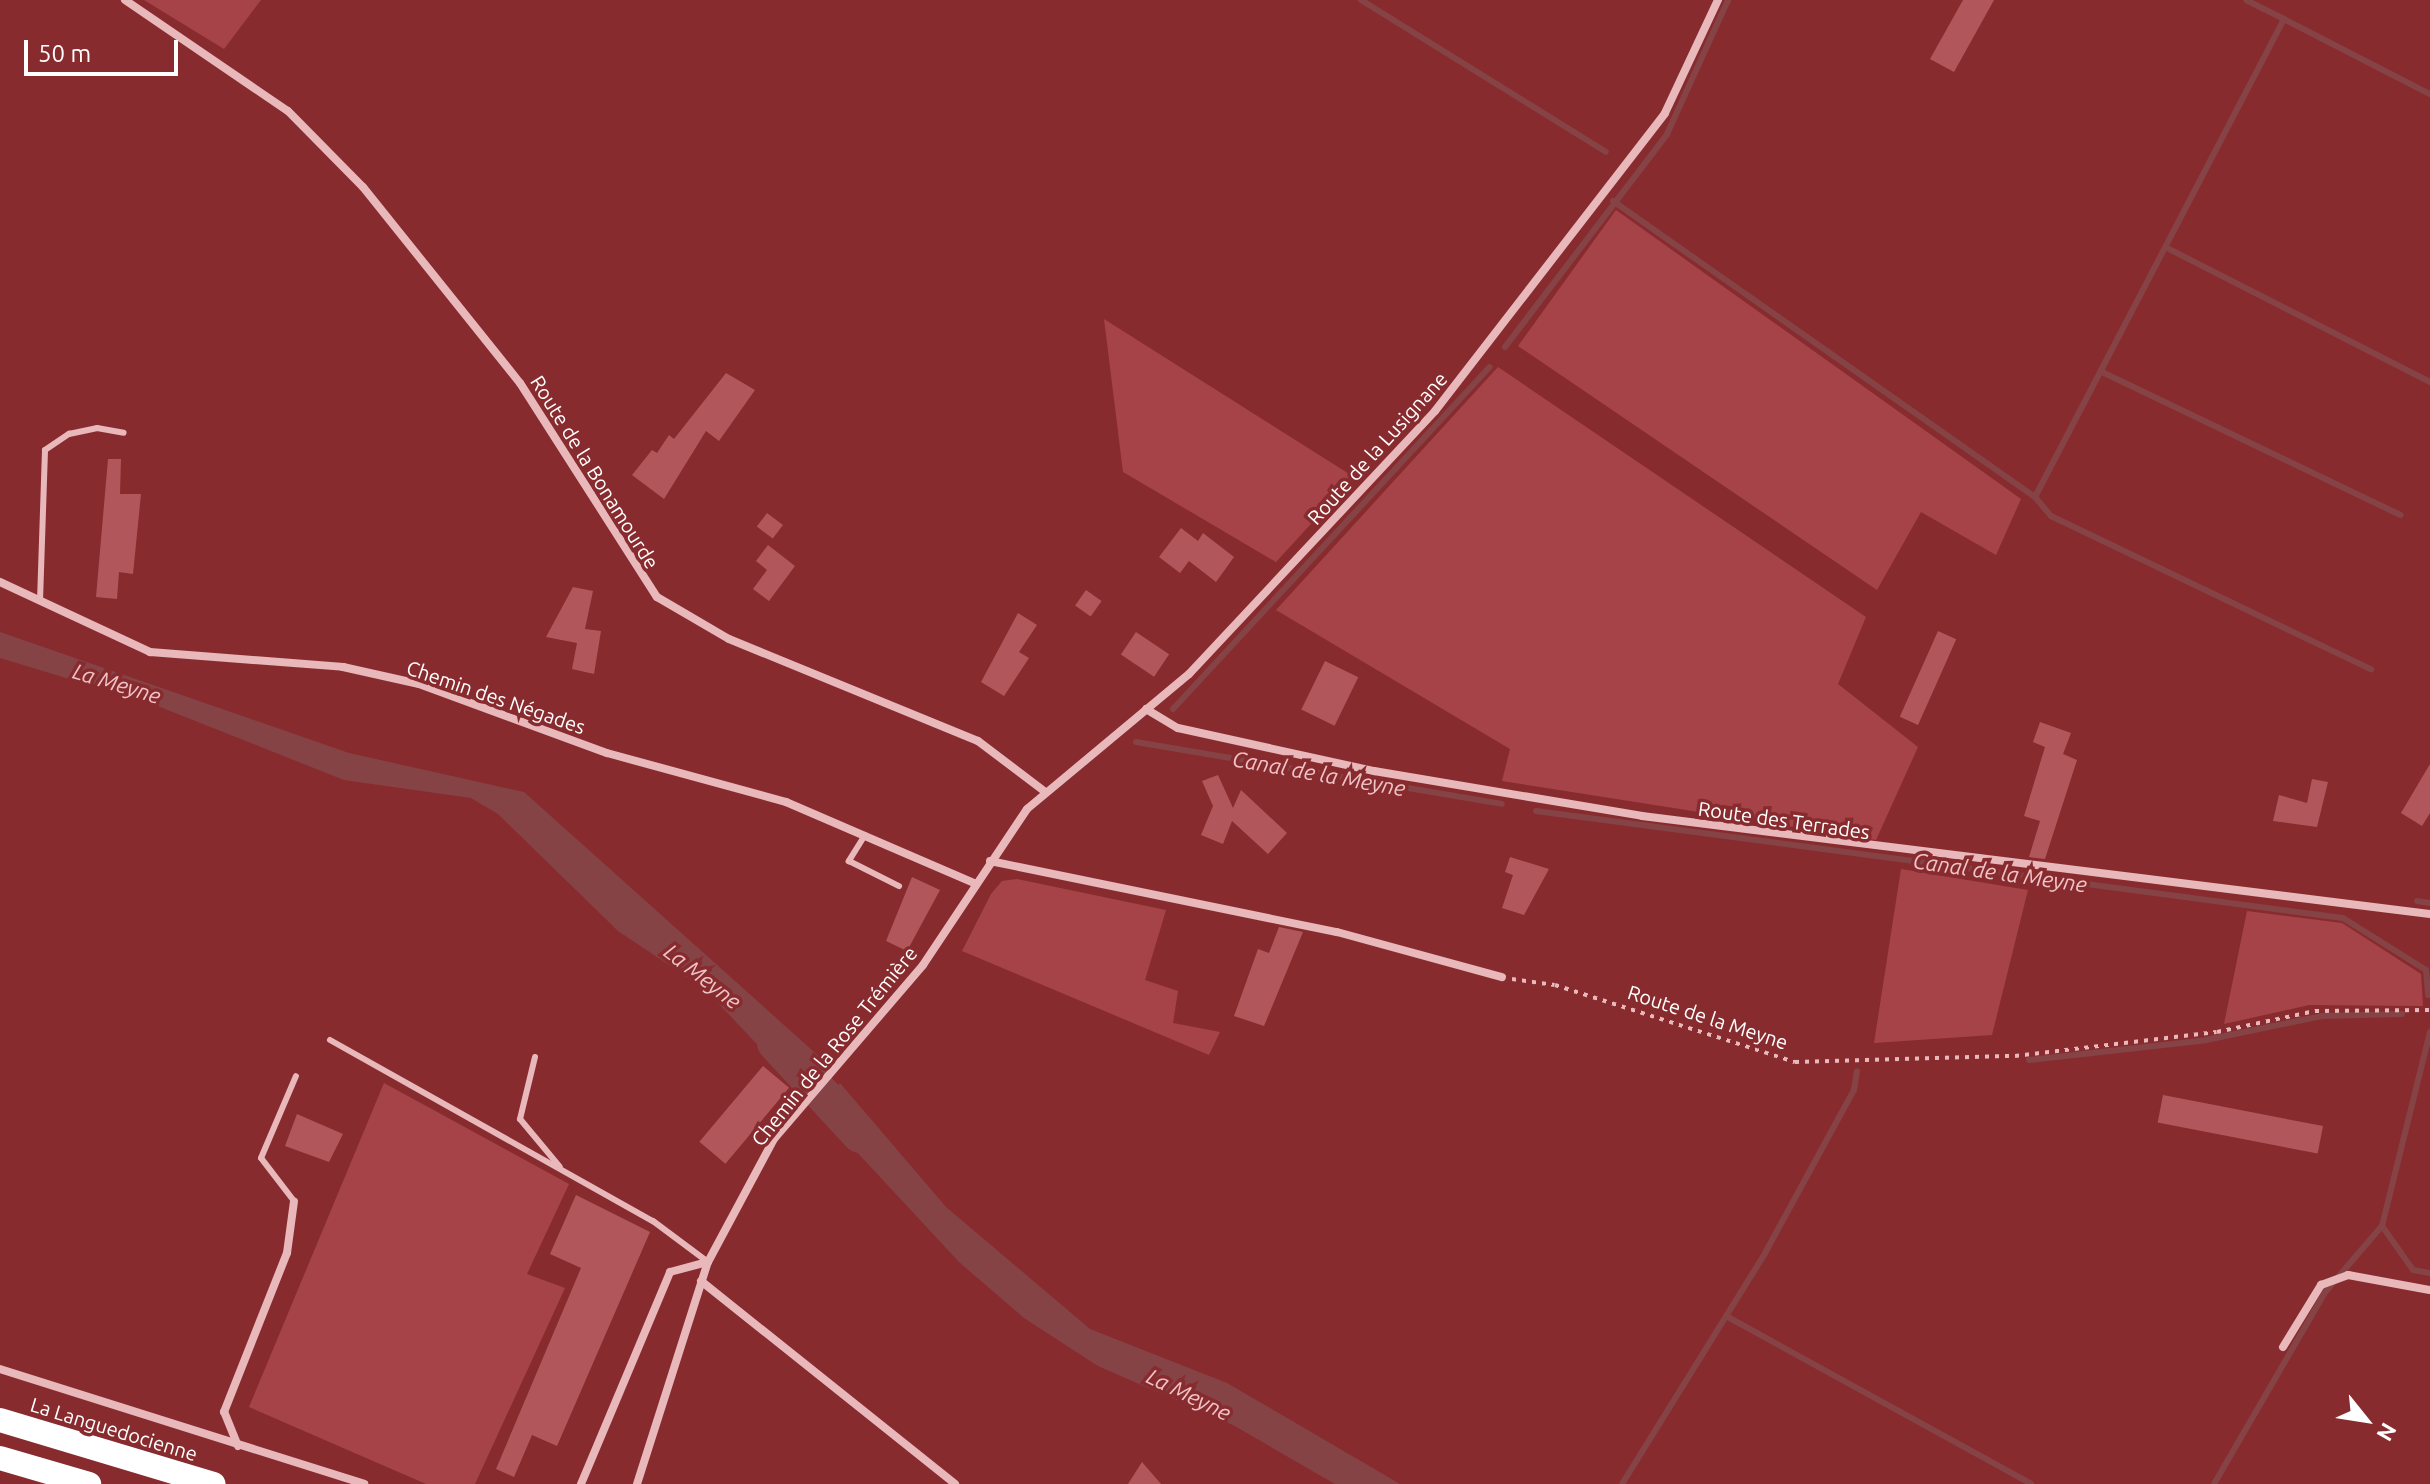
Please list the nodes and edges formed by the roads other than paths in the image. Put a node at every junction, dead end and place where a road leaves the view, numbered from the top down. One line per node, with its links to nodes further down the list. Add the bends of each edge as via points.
1 (125, 0): 7 (street, Route de la Bonamourde, via 288,111 363,187 520,383 657,597 729,639 978,741)
2 (1718, 0): 6 (street, Route de la Lusignane, via 1665,113 1488,348 1242,622)
3 (124, 433): 5 (lane, via 83,431 45,450)
4 (0, 582): 5 (street, Chemin des Négades)
5 (40, 601): 8 (street, Chemin des Négades, via 150,652 343,667 419,684 512,721 786,802)
6 (1146, 709): 7 (street, Route de la Lusignane); 12 (street, Route des Terrades, via 1178,728 1374,771 1642,816)
7 (1044, 791): 9 (street, Route de la Lusignane)
8 (865, 835): 10 (street, Chemin des Négades); 11 (lane, via 849,861)
9 (990, 861): 10 (street, Chemin de la Rose Trémière); 13 (street, via 1337,932)
10 (974, 883): 19 (street, Chemin de la Rose Trémière, via 923,965 803,1102 752,1174)
11 (899, 886)
12 (2430, 914)
13 (1502, 977)
14 (330, 1040): 17 (lane)
15 (535, 1057): 17 (lane, via 520,1119)
16 (296, 1076): 18 (lane, via 261,1158)
17 (562, 1170): 19 (lane)
18 (294, 1201): 25 (street, via 287,1253 224,1412)
19 (708, 1262): 20 (street, Chemin de la Rose Trémière); 30 (street, via 670,1272)
20 (701, 1281): 31 (street, Chemin de la Rose Trémière); 32 (street)
21 (2430, 1290): 22 (street, via 2348,1275 2321,1285)
22 (2283, 1347)
23 (0, 1369): 25 (street)
24 (0, 1420): 28 (highway, La Languedocienne)
25 (239, 1446): 29 (street)
26 (0, 1458): 27 (highway)
27 (89, 1484)
28 (214, 1484)
29 (364, 1484)
30 (581, 1484)
31 (637, 1484)
32 (955, 1484)

